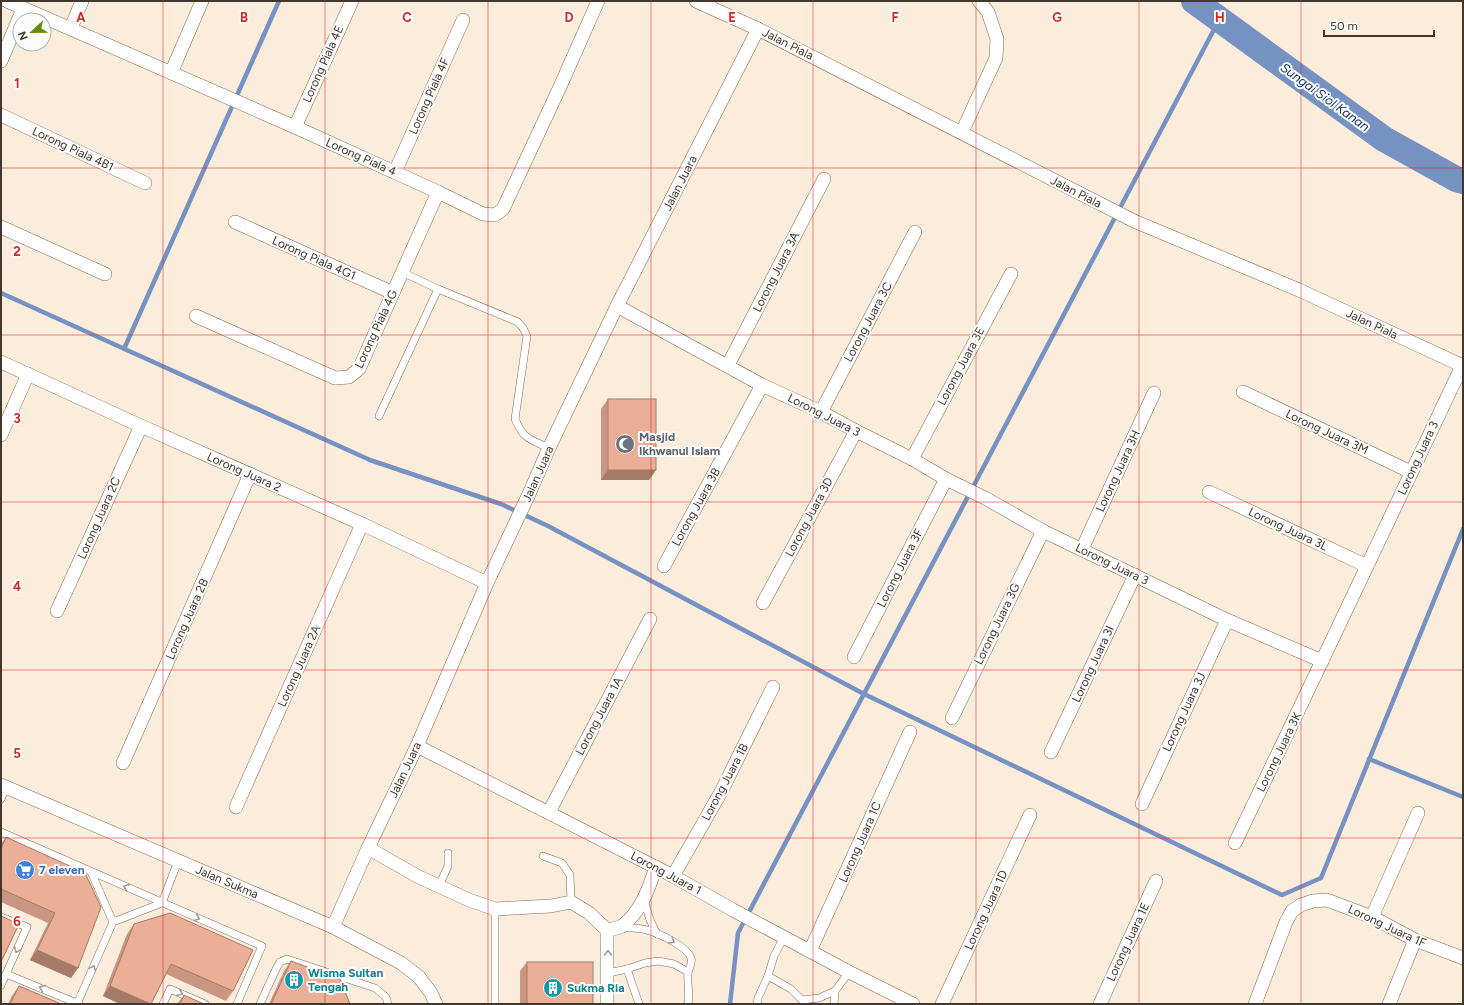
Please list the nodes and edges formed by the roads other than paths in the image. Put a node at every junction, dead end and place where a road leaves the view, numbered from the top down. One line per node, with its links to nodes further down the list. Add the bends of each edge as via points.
1 (7, 1): 8 (street, Lorong Piala 4)
2 (82, 1): 10 (street)
3 (202, 1): 13 (street)
4 (352, 1): 15 (street, Lorong Piala 4E)
5 (598, 1): 20 (street, Lorong Piala 4, via 502,209 495,215 483,214)
6 (696, 1): 11 (street, Jalan Piala)
7 (979, 1): 16 (street, via 988,12 997,39 996,58)
8 (23, 9): 10 (street, Lorong Piala 4); 12 (street)
9 (462, 20): 17 (street, Lorong Piala 4F)
10 (71, 28): 13 (street, Lorong Piala 4)
11 (758, 29): 16 (street, Jalan Piala); 29 (street, Jalan Juara)
12 (1, 62)
13 (171, 73): 15 (street, Lorong Piala 4)
14 (1, 115): 19 (street, Lorong Piala 4B1)
15 (295, 127): 17 (street, Lorong Piala 4)
16 (962, 132): 33 (street, Jalan Piala, via 1134,221 1299,290)
17 (395, 172): 20 (street, Lorong Piala 4)
18 (824, 179): 32 (street, Lorong Juara 3A)
19 (145, 183)
20 (438, 192): 24 (street, Lorong Piala 4G)
21 (235, 222): 28 (street, Lorong Piala 4G1)
22 (1, 227): 25 (street)
23 (915, 232): 38 (street, Lorong Juara 3C)
24 (402, 272): 27 (lane); 28 (street, Lorong Piala 4G)
25 (105, 274)
26 (1011, 274): 44 (street, Lorong Juara 3E)
27 (438, 289): 39 (lane); 43 (lane, via 518,322 523,328 527,336 515,419 525,437)
28 (393, 293): 30 (street, Lorong Piala 4G, via 360,369 349,377 335,378)
29 (617, 306): 32 (street, Lorong Juara 3); 43 (street, Jalan Juara)
30 (196, 316)
31 (1, 362): 34 (street, Lorong Juara 2)
32 (728, 366): 35 (street, Lorong Juara 3)
33 (1463, 366): 45 (street, Lorong Juara 3)
34 (28, 374): 40 (street, Lorong Juara 2); 42 (street)
35 (762, 385): 38 (street, Lorong Juara 3); 52 (street, Lorong Juara 3B)
36 (1244, 392): 45 (street, Lorong Juara 3M)
37 (1154, 393): 51 (street, Lorong Juara 3H)
38 (821, 412): 41 (street, Lorong Juara 3)
39 (380, 416)
40 (141, 426): 46 (street, Lorong Juara 2); 57 (street, Lorong Juara 2C)
41 (856, 431): 44 (street, Lorong Juara 3); 56 (street, Lorong Juara 3D)
42 (1, 435)
43 (549, 448): 55 (street, Jalan Juara)
44 (912, 458): 47 (street, Lorong Juara 3)
45 (1411, 472): 53 (street, Lorong Juara 3)
46 (250, 474): 49 (street, Lorong Juara 2); 67 (street, Lorong Juara 2B)
47 (946, 479): 50 (street, Lorong Juara 3); 60 (street, Lorong Juara 3F)
48 (1209, 492): 53 (street, Lorong Juara 3L)
49 (362, 524): 55 (street, Lorong Juara 2); 70 (street, Lorong Juara 2A)
50 (1043, 531): 51 (street, Lorong Juara 3); 63 (street, Lorong Juara 3G)
51 (1082, 549): 54 (street, Lorong Juara 3)
52 (664, 566)
53 (1367, 566): 61 (street, Lorong Juara 3)
54 (1136, 575): 59 (street, Lorong Juara 3); 66 (street, Lorong Juara 3I)
55 (487, 583): 65 (street, Jalan Juara)
56 (763, 603)
57 (57, 611)
58 (650, 619): 71 (street, Lorong Juara 1A)
59 (1227, 620): 61 (street, Lorong Juara 3); 69 (street, Lorong Juara 3J)
60 (854, 657)
61 (1322, 661): 75 (street, Lorong Juara 3K)
62 (773, 687): 82 (street, Lorong Juara 1B, via 721,792)
63 (952, 718)
64 (910, 732): 98 (street, Lorong Juara 1C)
65 (417, 746): 71 (street, Lorong Juara 1); 76 (street, Jalan Juara)
66 (1051, 752)
67 (123, 763)
68 (3, 790): 79 (street, Jalan Sukma)
69 (1142, 804)
70 (236, 807)
71 (549, 812): 80 (street, Lorong Juara 1)
72 (1418, 813): 90 (street)
73 (1030, 816): 123 (street, Lorong Juara 1D)
74 (1, 832): 81 (lane)
75 (1235, 843)
76 (368, 848): 84 (street); 92 (street, Jalan Juara)
77 (448, 853): 84 (lane, via 448,866)
78 (543, 856): 86 (lane, via 562,863 570,875)
79 (178, 861): 87 (lane); 92 (street, Jalan Sukma)
80 (656, 867): 82 (street, Lorong Juara 1); 85 (street)
81 (91, 872): 87 (lane, one-way to 81); 91 (lane)
82 (674, 876): 96 (street, Lorong Juara 1)
83 (1156, 881): 124 (street, Lorong Juara 1E)
84 (439, 886): 88 (street)
85 (644, 900): 93 (street); 95 (lane)
86 (570, 902): 88 (street, via 551,906); 94 (street, via 588,913)
87 (162, 903): 91 (lane); 112 (lane, one-way to 112, via 262,946)
88 (495, 909): 116 (lane)
89 (1, 916): 104 (lane, one-way to 104, via 27,927)
90 (1372, 917): 97 (street, Lorong Juara 1F); 125 (street, Lorong Juara 1F, via 1327,900 1313,901 1292,911)
91 (113, 922): 109 (lane, one-way to 91)
92 (333, 927): 115 (street, Jalan Sukma, via 401,964 419,977)
93 (621, 927): 94 (street); 95 (lane)
94 (607, 930): 103 (street, one-way to 94)
95 (657, 934): 101 (lane, one-way to 101, via 684,948 689,954 692,965)
96 (784, 937): 98 (street, Lorong Juara 1); 105 (lane, via 774,956)
97 (1414, 940): 99 (street, Lorong Juara 1F); 126 (street)
98 (810, 951): 102 (street, Lorong Juara 1)
99 (1463, 958)
100 (627, 970): 101 (lane, via 658,961 674,964); 103 (lane); 118 (lane)
101 (688, 972): 119 (lane)
102 (849, 972): 107 (lane); 122 (street, Lorong Juara 1)
103 (608, 973): 117 (street)
104 (6, 974): 106 (lane); 109 (lane, one-way to 104)
105 (768, 976): 108 (lane, via 791,989); 120 (lane)
106 (1, 985)
107 (835, 991): 108 (lane); 121 (lane)
108 (801, 1002)
109 (78, 1004)
110 (163, 1004): 111 (lane, one-way to 111, via 170,989)
111 (205, 1004)
112 (237, 1004)
113 (260, 1004): 114 (lane, via 280,962 287,959 375,988 386,997)
114 (388, 1004)
115 (436, 1004)
116 (495, 1004)
117 (607, 1004)
118 (639, 1004)
119 (688, 1004)
120 (757, 1004)
121 (834, 1004)
122 (913, 1004)
123 (942, 1004)
124 (1100, 1004)
125 (1255, 1004)
126 (1389, 1004)

